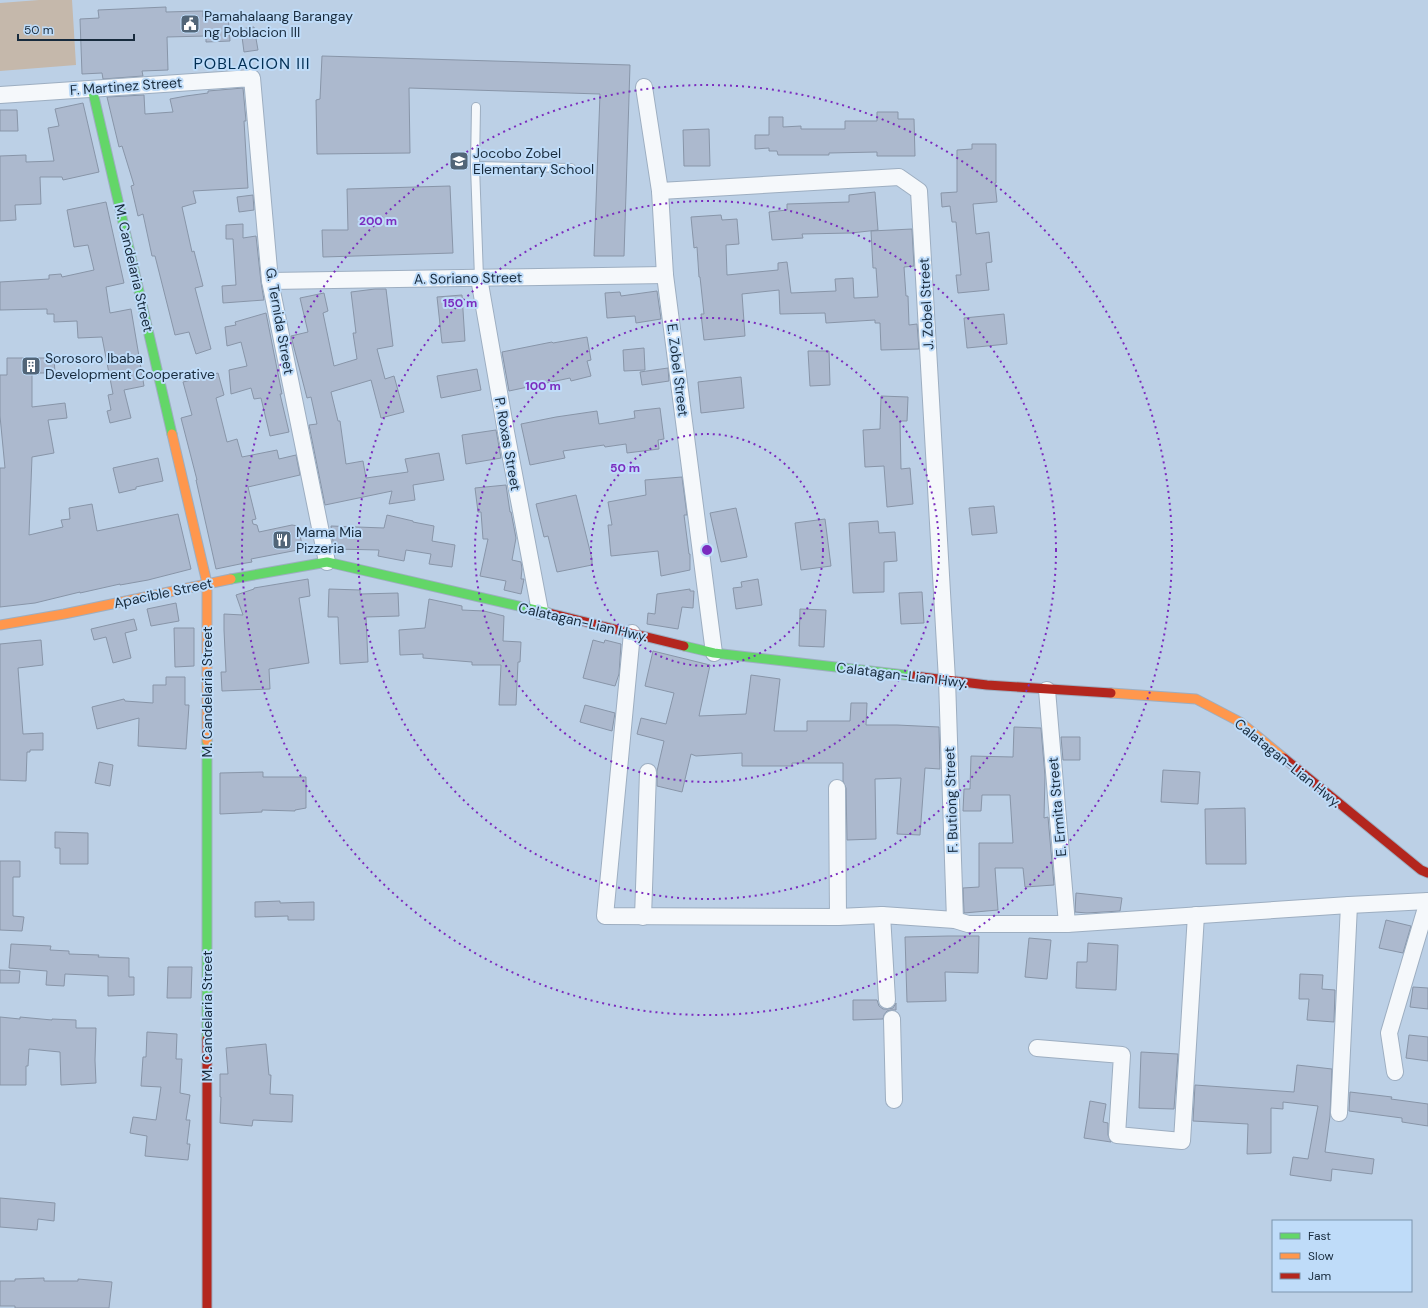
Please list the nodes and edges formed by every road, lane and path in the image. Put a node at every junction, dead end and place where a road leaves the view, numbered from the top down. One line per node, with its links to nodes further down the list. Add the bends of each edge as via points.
1 (252, 78): 3 (street, F. Martinez Street); 11 (street, G. Ternida Street)
2 (644, 87): 8 (street, E. Zobel Street)
3 (92, 88): 4 (street, F. Martinez Street); 13 (street, M. Candelaria Street)
4 (0, 95)
5 (476, 107): 6 (lane)
6 (475, 166): 7 (lane); 10 (lane)
7 (571, 168)
8 (660, 191): 9 (street, E. Zobel Street); 18 (street, J. Zobel Street, via 899,177 919,191)
9 (665, 275): 10 (street, A. Soriano Street); 17 (street, E. Zobel Street)
10 (479, 278): 11 (street, A. Soriano Street); 14 (street, P. Roxas Street)
11 (270, 281): 12 (street, G. Ternida Street)
12 (327, 562): 13 (street, Apacible Street); 14 (street, Calatagan-Lian Hwy.)
13 (207, 583): 15 (street, Apacible Street); 37 (street, M. Candelaria Street)
14 (540, 611): 16 (street, Calatagan-Lian Hwy.)
15 (0, 625)
16 (632, 633): 17 (street, Calatagan-Lian Hwy.); 27 (street, via 605,916)
17 (714, 653): 18 (street, Calatagan-Lian Hwy.)
18 (947, 680): 19 (street, Calatagan-Lian Hwy.); 29 (street, F. Butiong Street)
19 (1047, 690): 22 (street, Calatagan-Lian Hwy., via 1196,699 1240,722 1421,870); 30 (street, E. Ermita Street)
20 (648, 772): 27 (street)
21 (837, 788): 28 (street)
22 (1428, 873)
23 (1428, 901): 24 (street); 34 (street, via 1389,1033)
24 (1349, 905): 26 (street); 36 (street)
25 (882, 915): 28 (street); 29 (street); 31 (street)
26 (1196, 915): 30 (street); 33 (street, via 1182,1141 1117,1135 1122,1055)
27 (643, 917): 28 (street)
28 (838, 917)
29 (955, 920): 30 (street, via 968,924)
30 (1067, 924)
31 (888, 1000)
32 (892, 1019): 35 (street)
33 (1037, 1048)
34 (1395, 1072)
35 (894, 1100)
36 (1338, 1113)
37 (207, 1308)

